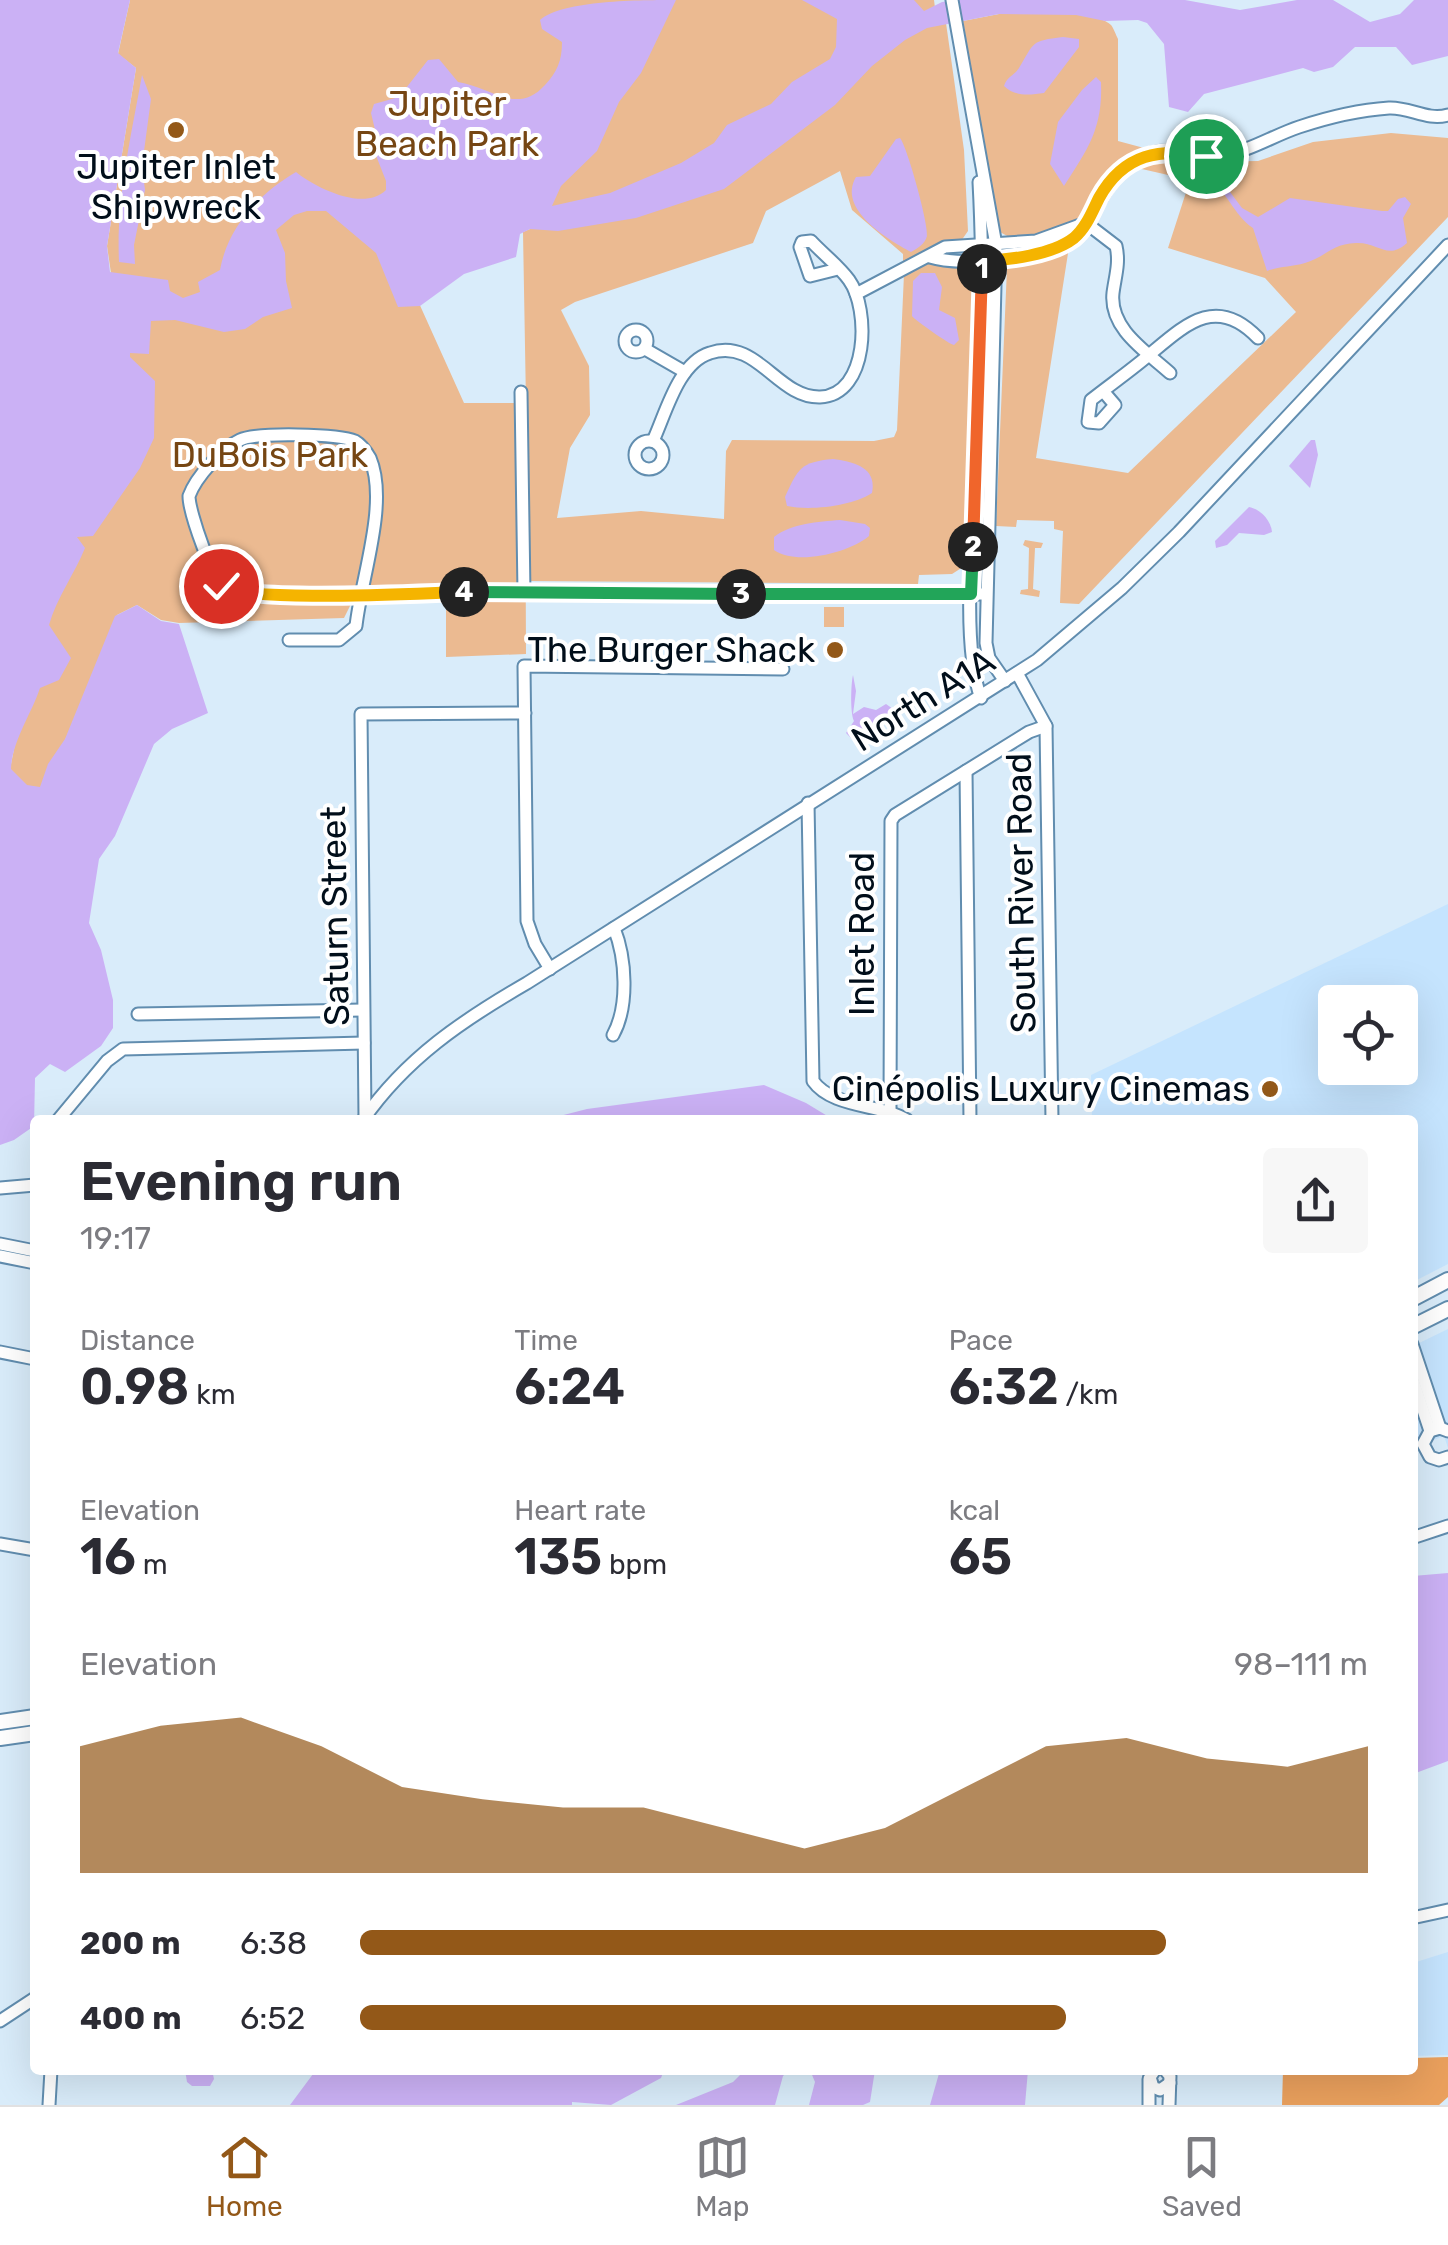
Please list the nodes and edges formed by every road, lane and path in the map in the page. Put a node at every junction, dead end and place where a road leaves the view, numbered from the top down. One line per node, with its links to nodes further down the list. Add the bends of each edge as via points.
1 (952, 0): 5 (street)
2 (1448, 115): 3 (street, via 1373,110 1302,126 1225,156 1156,151 1112,179)
3 (1086, 223): 5 (street, via 1036,241); 7 (street, via 1054,248); 13 (street, via 1116,246 1113,310)
4 (1448, 245): 25 (street, North A1A, via 1122,588)
5 (989, 246): 6 (street, via 945,248); 7 (street); 8 (street)
6 (930, 257): 8 (street); 10 (street)
7 (996, 260): 8 (street); 22 (street)
8 (982, 261): 21 (street)
9 (838, 270): 10 (street)
10 (856, 294): 14 (street, via 860,364 833,394 793,390 758,362 728,349 700,357)
11 (1258, 338): 13 (street, via 1244,323 1211,316 1166,338)
12 (645, 348): 14 (street)
13 (1148, 356): 15 (street); 16 (street)
14 (685, 372): 18 (street)
15 (1170, 373)
16 (1103, 390)
17 (521, 392): 19 (street)
18 (653, 442)
19 (524, 593): 20 (street); 21 (street)
20 (359, 594): 20 (street, via 227,590 217,580 188,503 191,490 225,450 249,436 334,437 360,445 373,468 375,505); 23 (street, via 356,626 339,640)
21 (971, 594): 22 (street); 27 (street, via 972,666)
22 (986, 594): 26 (street, via 986,643)
23 (289, 640)
24 (783, 669): 28 (street, via 524,666)
25 (1017, 673): 26 (street, North A1A); 29 (street, South River Road)
26 (1005, 682): 27 (street, North A1A)
27 (980, 698): 31 (street, North A1A)
28 (524, 712): 33 (street, via 526,921); 34 (street, Saturn Street, via 361,714)
29 (1046, 726): 30 (street, Inlet Road); 44 (street, South River Road)
30 (966, 771): 38 (street, Inlet Road, via 895,816 889,827); 43 (street)
31 (808, 803): 32 (street, North A1A); 38 (street, via 813,1082 868,1109)
32 (614, 928): 33 (street, North A1A); 36 (street, via 622,945 622,1013)
33 (550, 968): 41 (street, North A1A, via 436,1041)
34 (364, 1010): 35 (street); 37 (street, Saturn Street)
35 (138, 1014)
36 (613, 1035)
37 (364, 1043): 39 (street, via 123,1048); 40 (street, Saturn Street)
38 (890, 1110): 42 (street)
39 (62, 1115)
40 (364, 1115)
41 (366, 1115)
42 (898, 1115)
43 (970, 1115)
44 (1052, 1115)
45 (30, 1185): 46 (street)
46 (0, 1188)
47 (0, 1244): 48 (street)
48 (30, 1251)
49 (0, 1256): 50 (street)
50 (30, 1262)
51 (1448, 1280): 52 (main road)
52 (1418, 1295)
53 (1448, 1309): 54 (main road)
54 (1418, 1324)
55 (0, 1352): 56 (street)
56 (30, 1357)
57 (1418, 1362): 59 (street)
58 (1418, 1388): 59 (street)
59 (1440, 1430): 60 (street, via 1424,1438)
60 (1419, 1454): 61 (street)
61 (1447, 1463)
62 (1448, 1526): 63 (street)
63 (1418, 1536)
64 (0, 1544): 65 (street)
65 (30, 1549)
66 (30, 1716): 67 (main road)
67 (0, 1722)
68 (30, 1734): 69 (main road)
69 (0, 1738)
70 (1448, 1910): 71 (street)
71 (1418, 1917)
72 (30, 2001): 73 (street)
73 (0, 2021)
74 (51, 2075): 79 (street)
75 (1151, 2075): 78 (street, via 1153,2087)
76 (1151, 2075): 80 (street)
77 (1169, 2075): 78 (street)
78 (1170, 2084): 81 (street)
79 (48, 2105)
80 (1149, 2105)
81 (1170, 2105)

